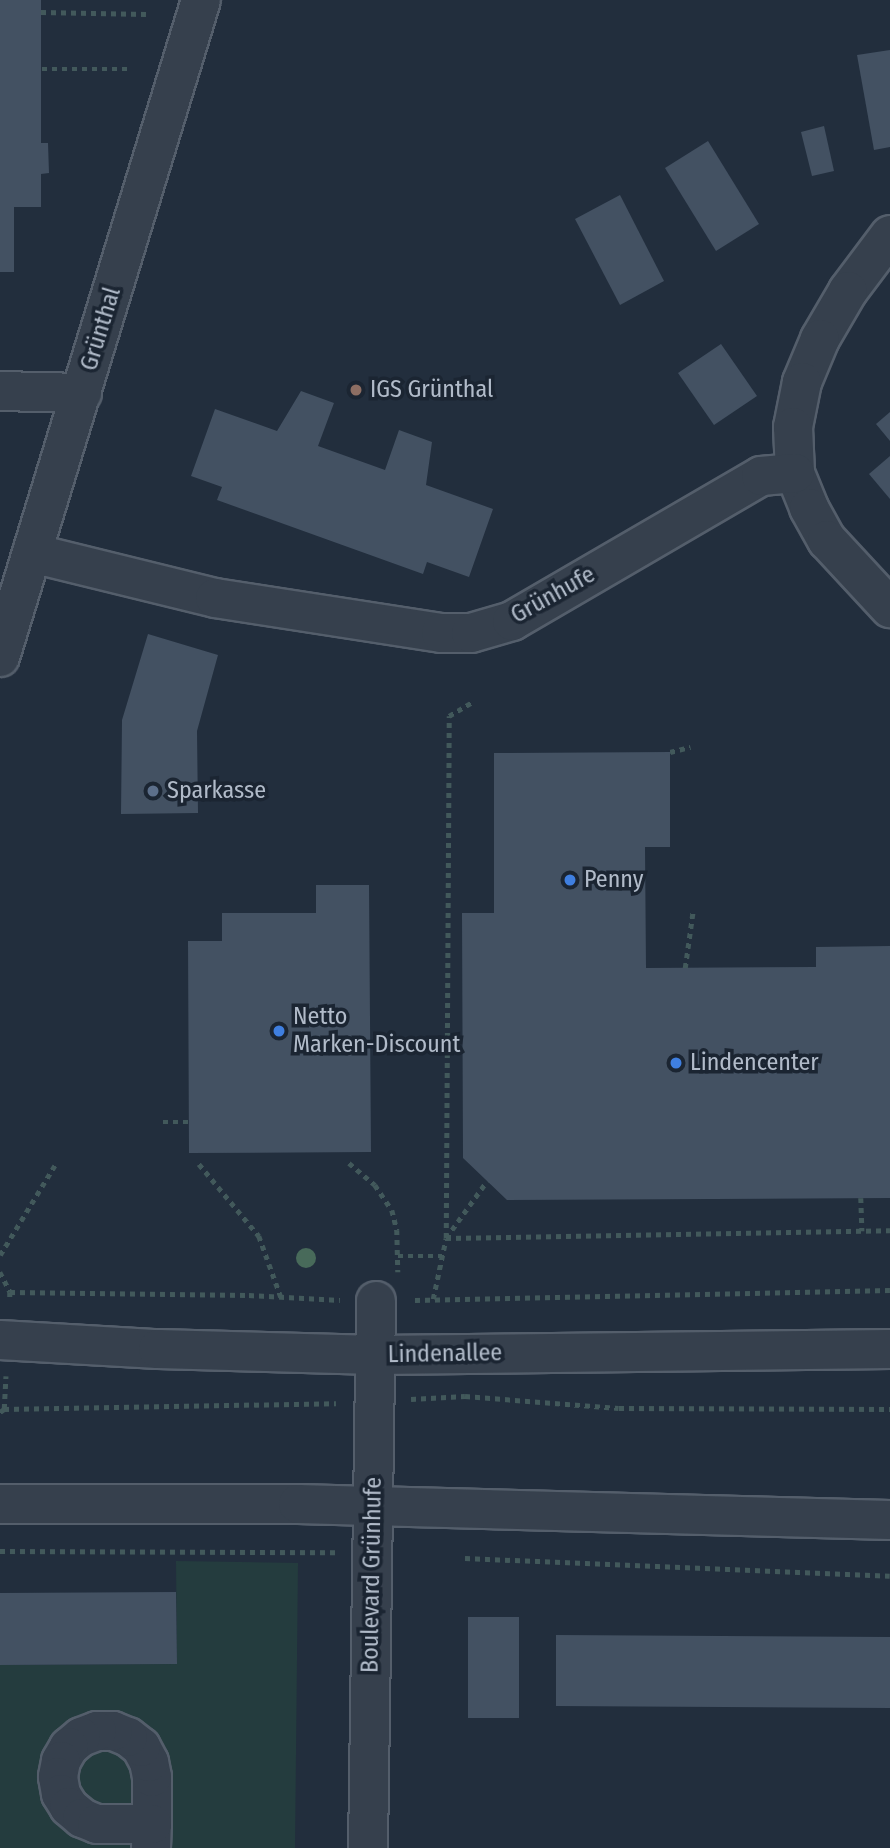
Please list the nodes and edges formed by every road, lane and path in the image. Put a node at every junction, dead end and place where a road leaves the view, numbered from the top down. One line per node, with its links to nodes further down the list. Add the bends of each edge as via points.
1 (201, 0): 8 (street, Grünthal)
2 (41, 12): 3 (path)
3 (146, 14)
4 (42, 69): 5 (path)
5 (129, 69)
6 (890, 235): 9 (street, via 848,291 802,382 793,427)
7 (0, 391): 8 (street)
8 (82, 393): 10 (street, Grünthal)
9 (795, 473): 10 (street, Grünhufe, via 761,476 512,621 471,633 441,633 215,598); 11 (street, via 827,540)
10 (32, 553): 12 (street, Grünthal)
11 (890, 608)
12 (0, 657)
13 (472, 702): 27 (path, via 449,716)
14 (690, 747): 15 (path)
15 (670, 752)
16 (693, 910): 17 (path)
17 (685, 968)
18 (163, 1122): 19 (path)
19 (189, 1122)
20 (349, 1163): 29 (path, via 376,1185 392,1210)
21 (199, 1164): 33 (path, via 259,1236)
22 (55, 1165): 28 (path)
23 (487, 1181): 27 (path)
24 (861, 1198): 26 (path)
25 (890, 1230): 26 (path)
26 (862, 1231): 27 (path)
27 (446, 1238): 30 (path)
28 (0, 1255)
29 (398, 1256): 30 (path); 35 (path)
30 (442, 1256): 34 (path)
31 (890, 1290): 34 (path)
32 (10, 1292): 33 (path)
33 (281, 1297): 35 (path)
34 (433, 1299): 35 (path)
35 (388, 1301): 38 (street, Boulevard Grünhufe)
36 (0, 1340): 38 (street, Lindenallee)
37 (890, 1349): 38 (street, Lindenallee)
38 (376, 1355): 44 (street, Boulevard Grünhufe)
39 (465, 1396): 42 (path, via 619,1408)
40 (299, 1405): 41 (path)
41 (4, 1409)
42 (890, 1409)
43 (0, 1504): 44 (street)
44 (374, 1506): 45 (street); 47 (street, Boulevard Grünhufe)
45 (890, 1520)
46 (0, 1551): 47 (path)
47 (373, 1552): 50 (street, Boulevard Grünhufe)
48 (466, 1558): 49 (path)
49 (890, 1576)
50 (368, 1848)

